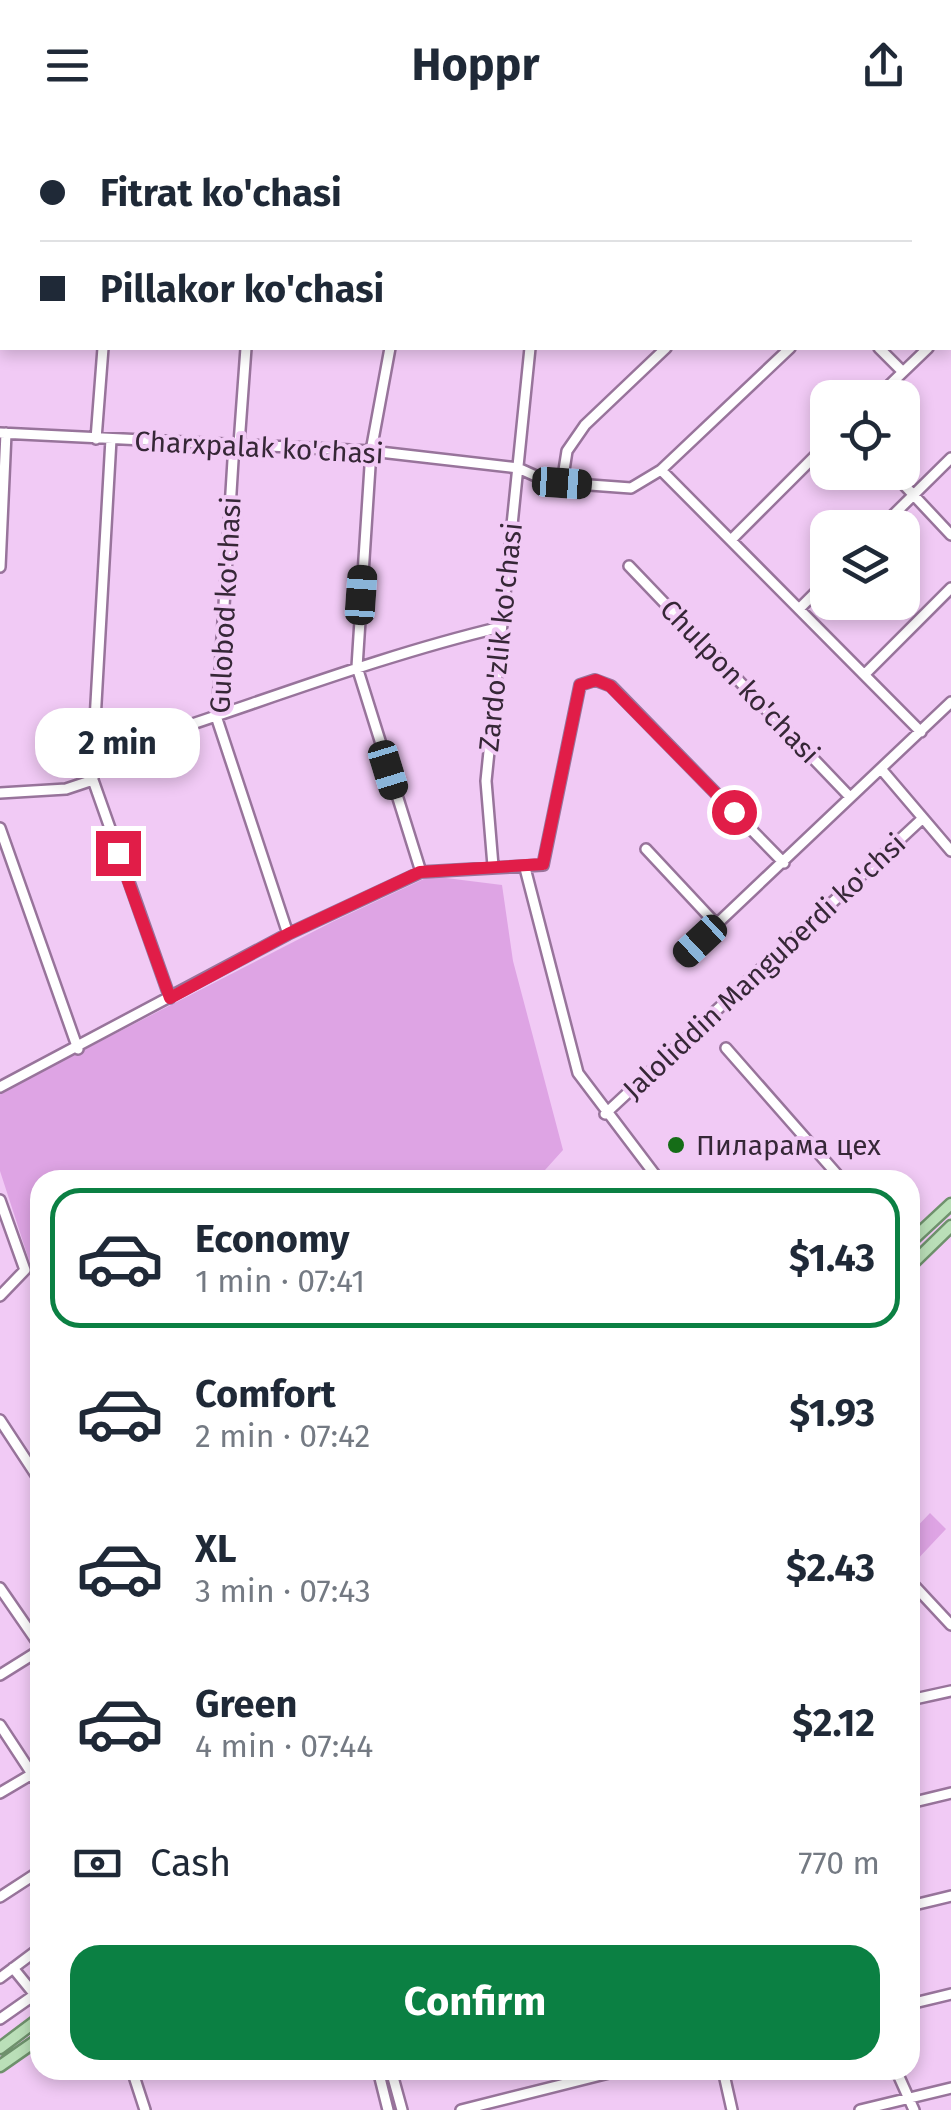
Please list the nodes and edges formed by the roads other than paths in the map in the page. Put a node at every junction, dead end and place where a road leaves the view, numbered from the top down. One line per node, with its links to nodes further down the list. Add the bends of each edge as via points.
1 (103, 350): 12 (street)
2 (246, 350): 14 (street, Gulobod ko'chasi)
3 (390, 350): 15 (street)
4 (530, 350): 18 (street, Zardo'zlik ko'chasi)
5 (664, 350): 20 (street, via 585,425 567,451)
6 (788, 350): 19 (street)
7 (881, 350): 9 (street)
8 (926, 350): 9 (street)
9 (904, 372): 10 (street)
10 (895, 380)
11 (3, 433): 12 (street, Charxpalak ko'chasi); 27 (street)
12 (96, 439): 13 (street, Charxpalak ko'chasi)
13 (111, 439): 14 (street, Charxpalak ko'chasi); 37 (street)
14 (236, 444): 15 (street, Charxpalak ko'chasi); 35 (street, Gulobod ko'chasi)
15 (371, 451): 18 (street, Charxpalak ko'chasi); 32 (street)
16 (951, 458): 22 (street)
17 (810, 462): 25 (street)
18 (518, 468): 20 (street, Charxpalak ko'chasi); 31 (street, Zardo'zlik ko'chasi)
19 (661, 470): 20 (street, Charxpalak ko'chasi, via 631,488); 25 (street)
20 (562, 483)
21 (908, 490): 22 (street)
22 (912, 495): 23 (street); 24 (street)
23 (897, 510)
24 (951, 535)
25 (733, 538): 30 (street)
26 (629, 566): 41 (street, Chulpon ko'chasi)
27 (0, 567)
28 (951, 588): 33 (street)
29 (810, 598): 30 (street)
30 (801, 607): 33 (street)
31 (501, 627): 32 (street); 47 (street, Zardo'zlik ko'chasi, via 486,780)
32 (356, 667): 35 (street); 49 (street)
33 (864, 674): 36 (street)
34 (951, 702): 36 (street)
35 (216, 719): 37 (street); 51 (street, Gulobod ko'chasi)
36 (920, 732): 38 (street)
37 (93, 756): 39 (street)
38 (882, 770): 41 (street); 42 (street, Jaloliddin Manguberdi ko'chsi)
39 (93, 780): 40 (street, via 66,789); 53 (street)
40 (0, 793)
41 (850, 796): 46 (street)
42 (922, 818): 45 (street, Jaloliddin Manguberdi ko'chsi); 57 (street, Jaloliddin Manguberdi ko'chsi)
43 (0, 828): 54 (street)
44 (646, 850): 50 (street)
45 (951, 852)
46 (784, 863): 48 (street, via 610,686 596,680 580,685 543,864); 50 (street)
47 (492, 866): 48 (street); 49 (street)
48 (525, 868): 57 (street, via 578,1073)
49 (420, 872): 51 (street)
50 (717, 925): 52 (street)
51 (288, 934): 53 (street)
52 (682, 957)
53 (170, 998): 54 (street)
54 (78, 1048): 56 (street)
55 (726, 1048): 59 (street)
56 (0, 1087)
57 (605, 1114): 58 (street)
58 (651, 1170)
59 (833, 1170)
60 (0, 1200): 65 (street, via 25,1270)
61 (951, 1204): 63 (main road)
62 (951, 1226): 64 (main road)
63 (920, 1233)
64 (920, 1254)
65 (0, 1296)
66 (0, 1420): 67 (street)
67 (30, 1466)
68 (0, 1588): 71 (street)
69 (920, 1590): 70 (street)
70 (948, 1617)
71 (30, 1633)
72 (30, 1655): 73 (street)
73 (0, 1675)
74 (951, 1691): 75 (street)
75 (920, 1698)
76 (0, 1724): 77 (street)
77 (30, 1771)
78 (30, 1775): 79 (street)
79 (0, 1793)
80 (951, 1793): 81 (street)
81 (920, 1801)
82 (30, 1878): 84 (street)
83 (951, 1896): 85 (street)
84 (0, 1897)
85 (920, 1904)
86 (30, 1955): 87 (street)
87 (13, 1968): 88 (street); 89 (street)
88 (0, 1978)
89 (30, 1986)
90 (951, 1994): 92 (street)
91 (30, 1998): 93 (street)
92 (920, 2002)
93 (0, 2019)
94 (30, 2026): 96 (main road)
95 (30, 2045): 97 (main road)
96 (0, 2048)
97 (0, 2066)
98 (135, 2080): 106 (street)
99 (380, 2080): 107 (street)
100 (394, 2080): 108 (street)
101 (581, 2080): 109 (street)
102 (726, 2080): 110 (street)
103 (901, 2080): 105 (street)
104 (951, 2088): 105 (street)
105 (909, 2098): 111 (street); 112 (street)
106 (144, 2110)
107 (388, 2110)
108 (402, 2110)
109 (461, 2110)
110 (732, 2110)
111 (860, 2110)
112 (914, 2110)

